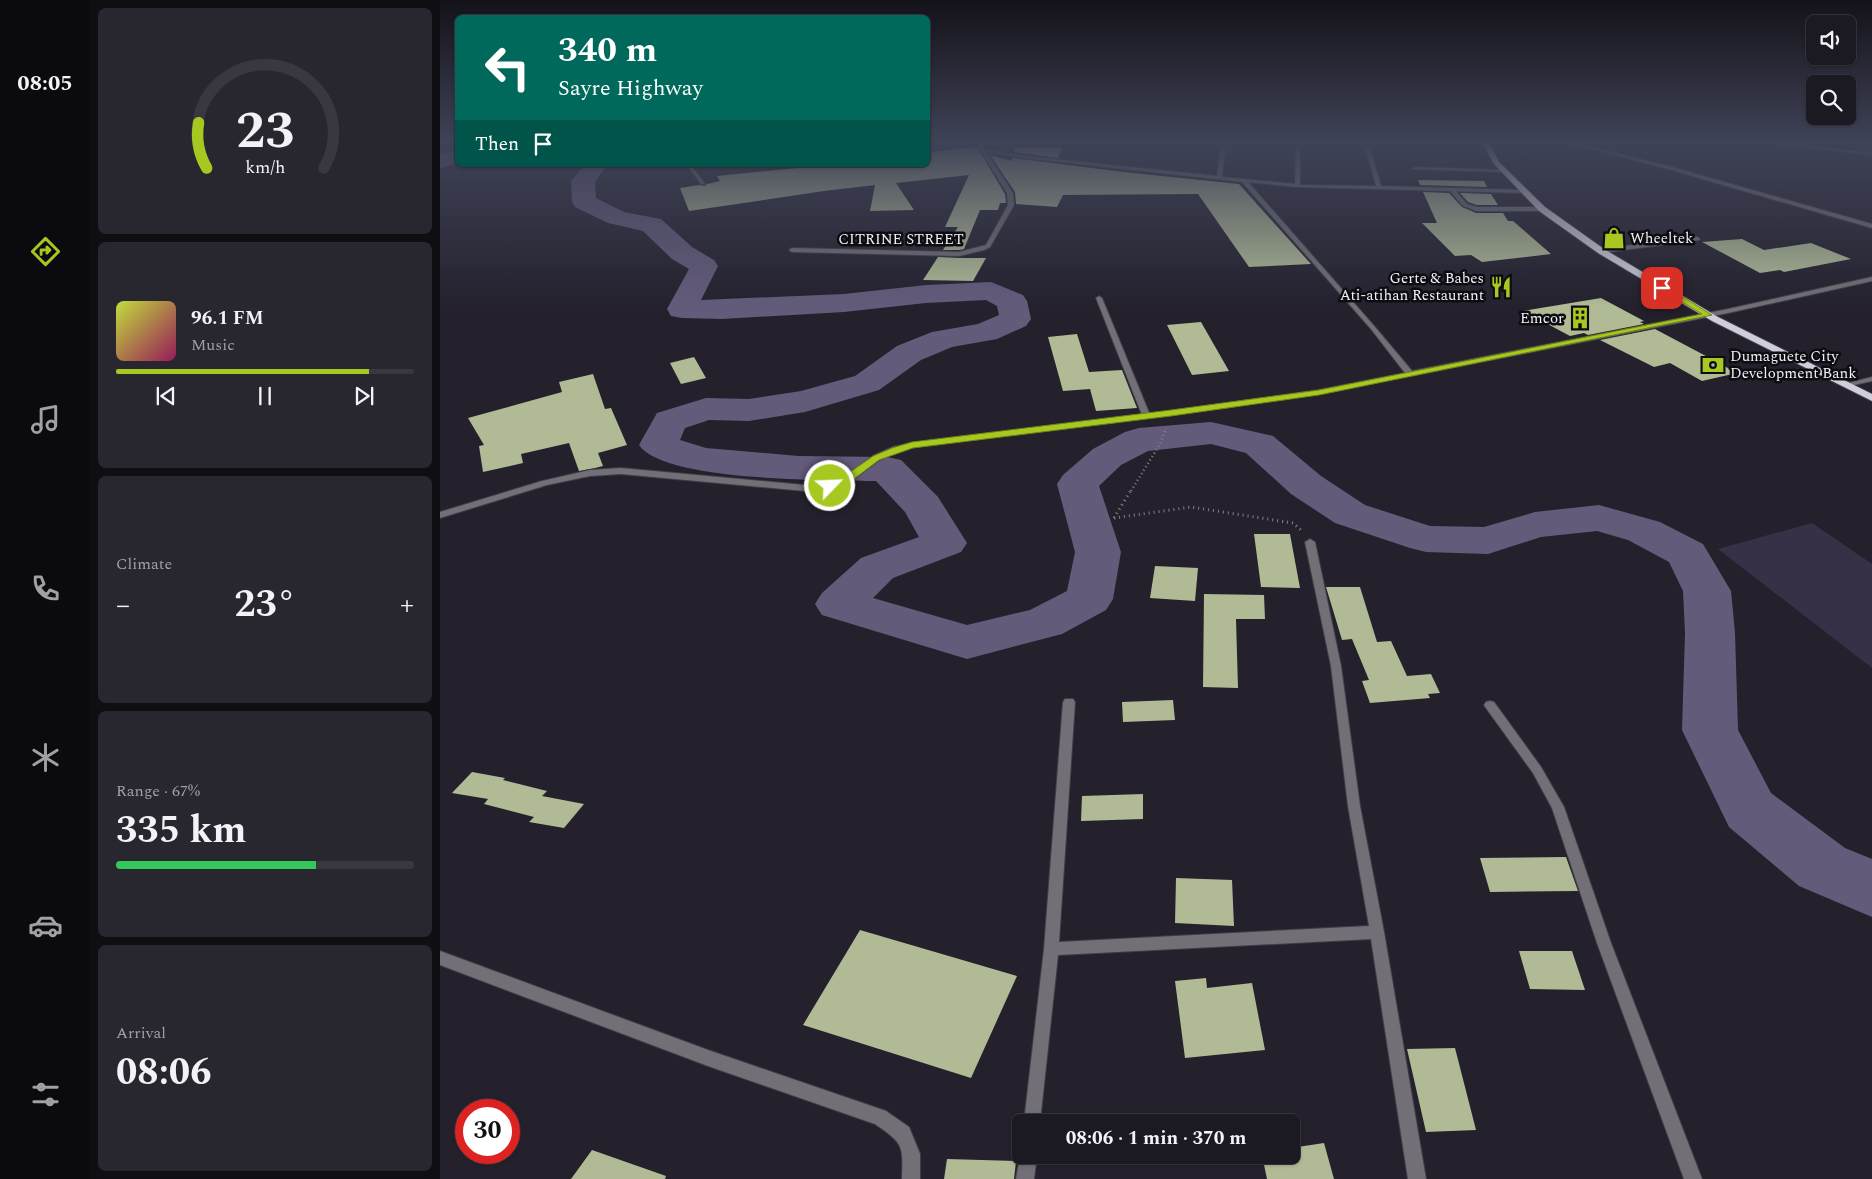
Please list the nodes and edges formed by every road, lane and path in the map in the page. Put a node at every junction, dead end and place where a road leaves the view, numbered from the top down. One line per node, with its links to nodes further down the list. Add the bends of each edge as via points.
1 (1011, 198): 9 (street, CITRINE STREET, via 1011,205 988,246 982,250 959,254)
2 (1259, 198): 14 (street)
3 (1459, 198): 6 (street, via 1465,205 1477,209)
4 (1530, 198): 6 (highway)
5 (1775, 198): 7 (street)
6 (1542, 209): 10 (highway)
7 (1872, 226)
8 (1697, 239): 10 (street)
9 (792, 250)
10 (1601, 251): 13 (highway)
11 (1872, 279): 13 (street)
12 (1099, 298): 19 (street)
13 (1708, 315): 14 (street); 16 (highway)
14 (1410, 374): 18 (street, via 1319,392)
15 (1872, 379): 16 (street)
16 (1845, 385): 17 (highway)
17 (1872, 398)
18 (1171, 413): 19 (street); 21 (path, via 1160,444 1114,518 1191,507 1293,524)
19 (1146, 415): 20 (street, via 912,445 876,458 847,480 830,486 805,488 621,471 590,473 545,483)
20 (440, 515)
21 (1310, 542): 24 (street, via 1336,666 1354,806)
22 (1069, 702): 25 (street)
23 (1490, 705): 32 (street, via 1537,770 1558,807 1604,943)
24 (1377, 932): 25 (street); 31 (street)
25 (1051, 949): 27 (street)
26 (440, 958): 29 (street, via 708,1058 880,1117 903,1133 911,1154)
27 (1033, 1114)
28 (1027, 1164): 30 (street)
29 (911, 1179)
30 (1025, 1179)
31 (1417, 1179)
32 (1694, 1179)

